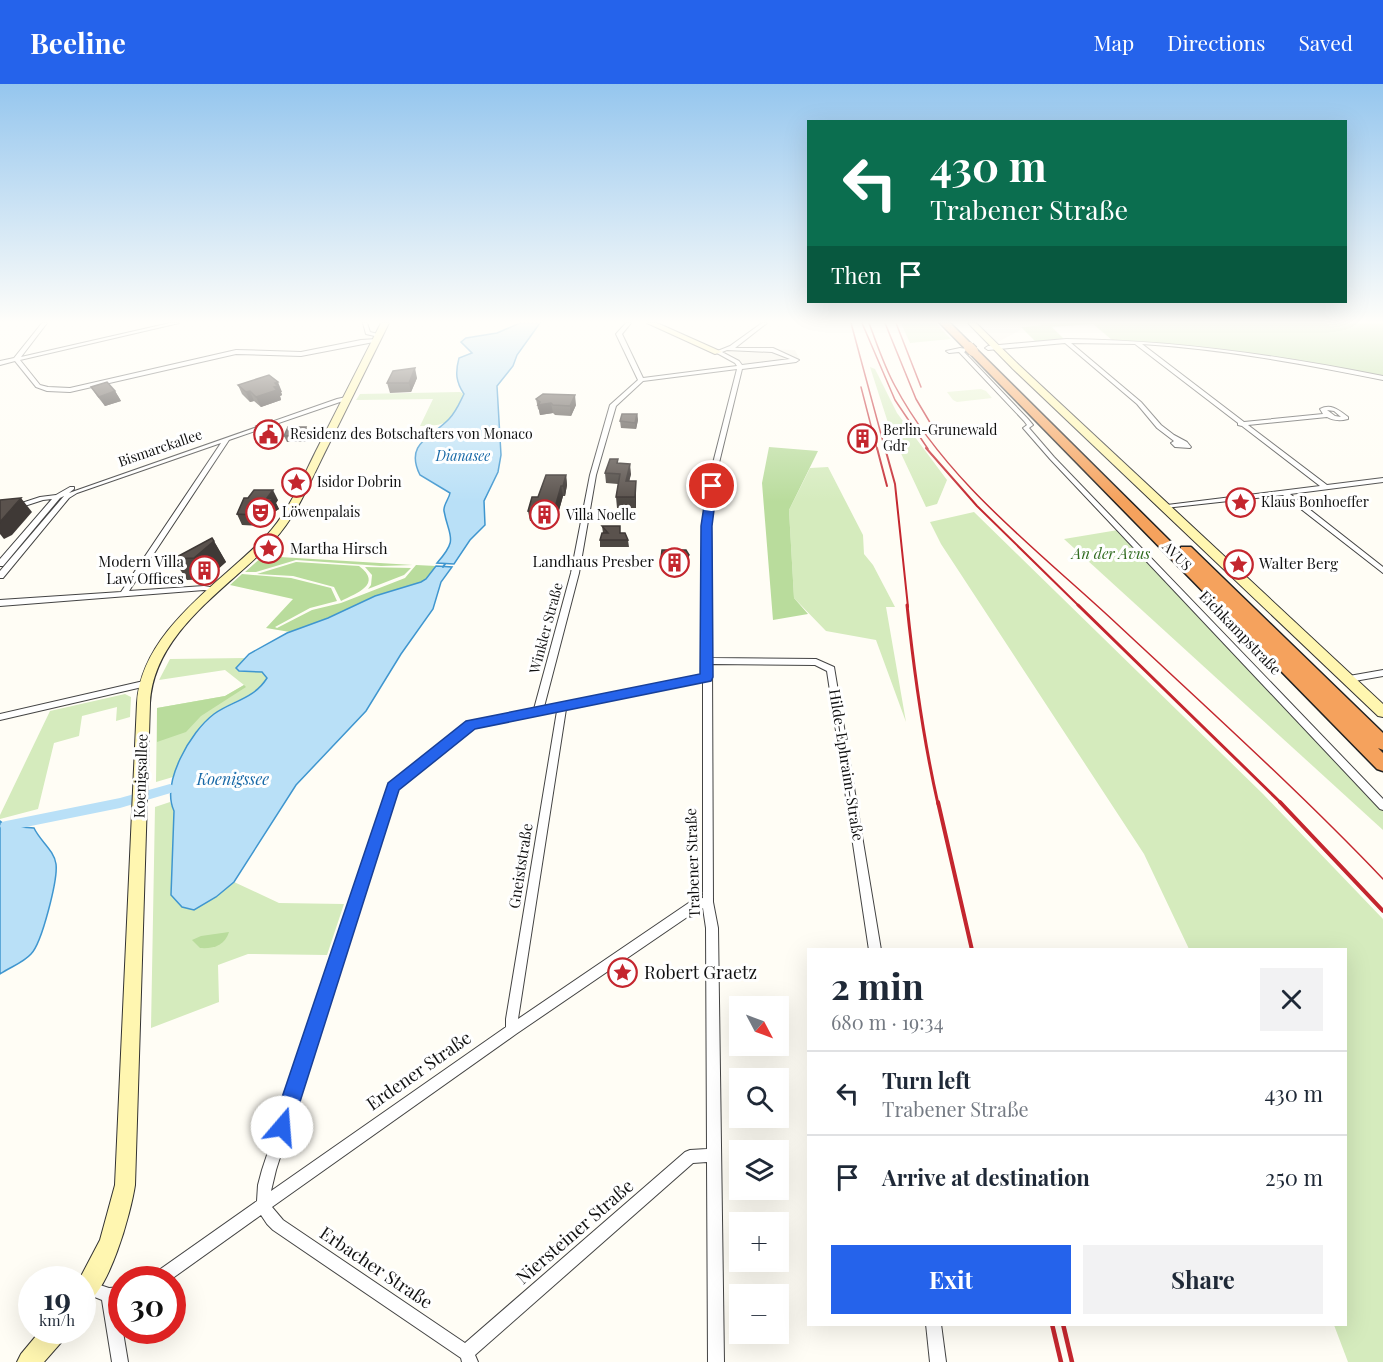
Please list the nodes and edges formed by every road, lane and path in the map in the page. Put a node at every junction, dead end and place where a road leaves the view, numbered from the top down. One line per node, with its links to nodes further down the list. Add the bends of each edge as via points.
1 (35, 383): 2 (street, via 47,389 69,390)
2 (101, 383)
3 (355, 383): 12 (main road, Koenigsallee)
4 (638, 383): 36 (street, Winkler Straße, via 613,405)
5 (736, 383): 30 (street, Trabener Straße, via 715,466 706,526)
6 (1000, 383): 41 (street, Eichkampstraße, via 1030,425 1026,428 1052,458)
7 (1010, 383): 40 (highway, AVUS)
8 (1012, 383): 39 (highway, AVUS)
9 (1033, 383): 21 (main road, Eichkampstraße)
10 (1115, 383): 16 (street)
11 (1187, 383): 14 (street)
12 (348, 397): 15 (street, Bismarckallee); 27 (main road, Koenigsallee, via 284,521 261,548)
13 (1326, 414): 14 (street)
14 (1240, 424): 18 (street)
15 (225, 437): 20 (street, Bismarckallee, via 85,483); 24 (street, Bismarckallee, via 75,492); 28 (street)
16 (1178, 441)
17 (1383, 480): 18 (street)
18 (1326, 487): 19 (street)
19 (1285, 492): 21 (street); 25 (street)
20 (58, 497): 22 (street, Bismarckallee, via 42,498); 23 (street, Bismarckallee)
21 (1167, 507): 33 (main road, Eichkampstraße)
22 (0, 512)
23 (0, 564): 24 (street, Bismarckallee)
24 (10, 564): 26 (street, Bismarckallee)
25 (1383, 571)
26 (0, 576)
27 (213, 590): 28 (street); 34 (main road, Koenigsallee, via 172,637)
28 (123, 594): 29 (street)
29 (0, 603)
30 (707, 662): 32 (street, Trabener Straße); 43 (street, Hilde-Ephraim-Straße, via 816,662 831,669)
31 (1383, 673): 33 (street)
32 (707, 677): 35 (street); 42 (street, Trabener Straße)
33 (1348, 679): 37 (main road, Eichkampstraße)
34 (148, 683): 38 (street); 48 (main road, Koenigsallee, via 144,696 125,1185 117,1224)
35 (562, 706): 36 (street); 44 (street, Gneiststraße)
36 (538, 711): 46 (street, via 471,725 393,787 269,1170)
37 (1383, 712)
38 (0, 717)
39 (1383, 742)
40 (1383, 766)
41 (1383, 806)
42 (708, 902): 44 (street, Erdener Straße, via 697,904); 45 (street, Trabener Straße, via 712,928)
43 (874, 948)
44 (512, 1030): 46 (street, Erdener Straße)
45 (715, 1155): 52 (street, Niersteiner Straße, via 690,1157); 55 (street, Trabener Straße)
46 (263, 1205): 47 (street, Erdener Straße); 52 (street, Erbacher Straße, via 278,1225)
47 (177, 1266)
48 (96, 1272)
49 (933, 1326): 56 (street)
50 (45, 1344): 53 (main road)
51 (119, 1344): 54 (street)
52 (468, 1358)
53 (29, 1362)
54 (120, 1362)
55 (716, 1362)
56 (938, 1362)

